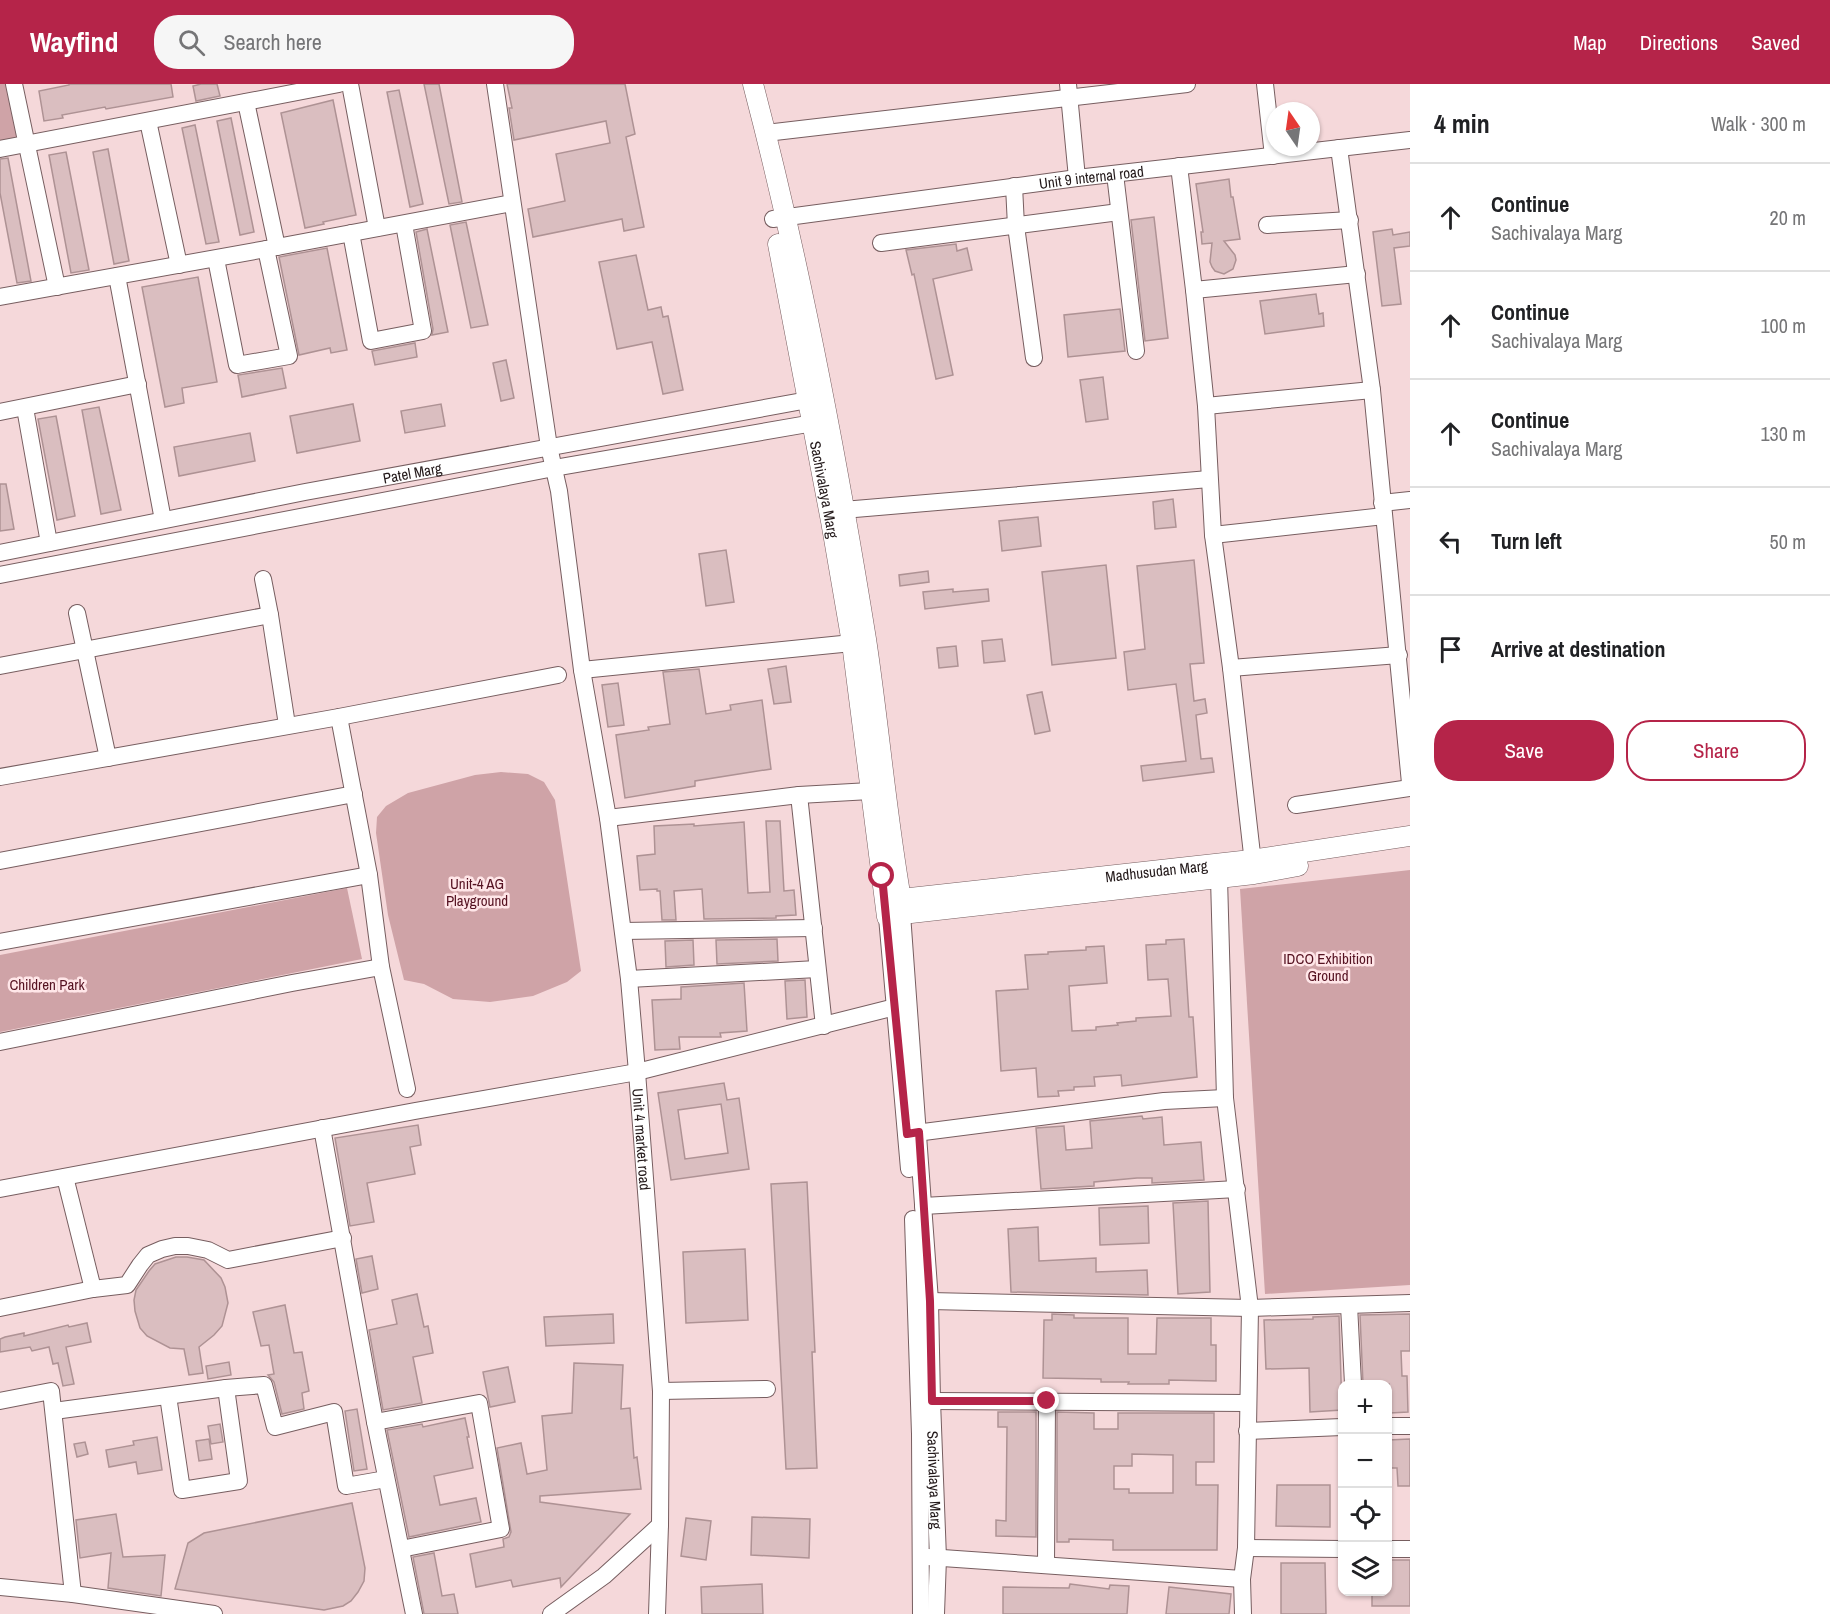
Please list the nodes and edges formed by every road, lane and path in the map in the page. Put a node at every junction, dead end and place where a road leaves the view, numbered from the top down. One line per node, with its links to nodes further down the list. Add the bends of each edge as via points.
1 (14, 84): 16 (street)
2 (339, 84): 9 (street)
3 (350, 84): 32 (street)
4 (495, 84): 25 (street, Unit 4 market road)
5 (741, 84): 27 (main road, Sachivalaya Marg)
6 (753, 84): 14 (main road, Sachivalaya Marg)
7 (1187, 84): 10 (street)
8 (1265, 84): 12 (street)
9 (301, 87): 11 (street)
10 (1069, 91): 14 (street); 23 (street)
11 (246, 102): 13 (street); 35 (street)
12 (1267, 102)
13 (148, 121): 16 (street); 37 (street)
14 (766, 133): 27 (main road, Sachivalaya Marg)
15 (1410, 140): 17 (street, Unit 9 internal road)
16 (27, 144): 18 (street); 40 (street)
17 (1339, 148): 19 (street, Unit 9 internal road); 28 (street)
18 (0, 149)
19 (1320, 150)
20 (1274, 156): 21 (street, Unit 9 internal road)
21 (1179, 166): 22 (street, Unit 9 internal road); 41 (street)
22 (1115, 174): 23 (street, Unit 9 internal road); 26 (street)
23 (1077, 178): 24 (street, Unit 9 internal road)
24 (1014, 186): 27 (street, Unit 9 internal road); 31 (street)
25 (512, 203): 29 (street); 52 (street, Unit 4 market road)
26 (1119, 212): 31 (street); 43 (street)
27 (780, 218): 47 (main road, Sachivalaya Marg)
28 (1350, 220): 30 (street); 38 (street)
29 (404, 224): 32 (street); 33 (street, via 423,332 371,341)
30 (1268, 225)
31 (1016, 226): 34 (street); 44 (street)
32 (377, 228): 33 (street)
33 (351, 233): 35 (street)
34 (881, 243)
35 (272, 248): 36 (street); 36 (street, via 289,356 237,365)
36 (216, 259): 37 (street)
37 (179, 265): 39 (street)
38 (1357, 274): 41 (street); 46 (street)
39 (117, 276): 40 (street); 45 (street)
40 (57, 287): 42 (street)
41 (1194, 290): 48 (street)
42 (0, 297)
43 (1137, 351)
44 (1034, 358)
45 (138, 384): 49 (street); 58 (street)
46 (1372, 390): 48 (street); 56 (street)
47 (817, 399): 51 (main road, Sachivalaya Marg); 52 (street, Patel Marg)
48 (1206, 406): 54 (street)
49 (25, 408): 50 (street); 60 (street)
50 (0, 412)
51 (821, 422): 53 (street, Patel Marg); 57 (main road, Sachivalaya Marg); 67 (main road, Sachivalaya Marg)
52 (549, 447): 53 (street, Unit 4 market road); 58 (street, Patel Marg)
53 (555, 468): 62 (street, Patel Marg); 72 (street, Unit 4 market road)
54 (1209, 479): 57 (street); 59 (street)
55 (1410, 500): 56 (street)
56 (1383, 509): 59 (street); 66 (street)
57 (843, 510): 67 (main road, Sachivalaya Marg)
58 (163, 520): 60 (street, Patel Marg)
59 (1213, 535): 71 (street)
60 (49, 543): 61 (street, Patel Marg)
61 (0, 553)
62 (0, 574)
63 (263, 579): 65 (street)
64 (77, 613): 68 (street)
65 (270, 615): 68 (street); 75 (street)
66 (1403, 630): 69 (street)
67 (859, 641): 72 (street); 80 (main road, Sachivalaya Marg)
68 (84, 649): 70 (street); 76 (street)
69 (1399, 655): 71 (street); 78 (street)
70 (0, 666)
71 (1231, 668): 88 (street)
72 (582, 670): 84 (street, Unit 4 market road)
73 (558, 675): 74 (street)
74 (339, 717): 75 (street); 81 (street)
75 (287, 725): 76 (street)
76 (108, 758): 77 (street)
77 (0, 777)
78 (1410, 783)
79 (1410, 788): 83 (street)
80 (878, 789): 82 (street); 91 (main road, Sachivalaya Marg, via 891,842)
81 (354, 795): 87 (street); 89 (street)
82 (799, 795): 84 (street); 92 (street)
83 (1296, 805)
84 (608, 818): 93 (street, Unit 4 market road)
85 (1410, 836): 88 (main road, Madhusudan Marg)
86 (1410, 845): 88 (main road, Madhusudan Marg)
87 (0, 861)
88 (1253, 867): 90 (main road, Madhusudan Marg); 91 (main road, Madhusudan Marg)
89 (369, 874): 94 (street); 95 (street)
90 (1219, 878): 91 (main road, Madhusudan Marg); 103 (street)
91 (894, 908): 98 (street, Sachivalaya Marg); 105 (street, Sachivalaya Marg)
92 (814, 928): 93 (street); 96 (street)
93 (623, 931): 97 (street, Unit 4 market road)
94 (0, 942)
95 (381, 967): 100 (street); 102 (street)
96 (817, 969): 97 (street); 99 (street)
97 (629, 979): 101 (street, Unit 4 market road)
98 (895, 1007): 99 (street); 105 (street, Sachivalaya Marg)
99 (824, 1026): 101 (street)
100 (0, 1042)
101 (638, 1072): 104 (street); 120 (street, Unit 4 market road)
102 (406, 1089)
103 (1225, 1098): 105 (street, via 1164,1101); 108 (street)
104 (322, 1128): 106 (street); 110 (street)
105 (913, 1133): 109 (street, Sachivalaya Marg); 139 (street, Sachivalaya Marg)
106 (65, 1177): 107 (street); 111 (street)
107 (0, 1189)
108 (1237, 1189): 109 (street); 116 (street)
109 (923, 1206): 112 (street, Sachivalaya Marg)
110 (343, 1238): 111 (street, via 228,1260 208,1250 175,1246 148,1255 127,1285); 127 (street)
111 (93, 1289): 115 (street)
112 (930, 1301): 116 (street); 123 (street, Sachivalaya Marg)
113 (1410, 1303): 114 (street)
114 (1349, 1305): 116 (street); 117 (street)
115 (0, 1308)
116 (1250, 1308): 125 (street)
117 (1353, 1380)
118 (226, 1388): 121 (street); 121 (street, via 239,1481 182,1490); 132 (street, via 264,1385 275,1427 334,1412 346,1486)
119 (767, 1389): 120 (street)
120 (661, 1391): 133 (street, Unit 4 market road)
121 (168, 1396): 126 (street)
122 (0, 1401): 126 (street, via 51,1391)
123 (932, 1401): 124 (street); 139 (street, Sachivalaya Marg)
124 (1047, 1401): 125 (street); 140 (street)
125 (1247, 1403): 131 (street)
126 (54, 1411): 143 (street)
127 (375, 1422): 132 (street); 135 (street, via 479,1403 501,1529)
128 (1392, 1426): 129 (street)
129 (1410, 1426)
130 (1338, 1427): 131 (street)
131 (1247, 1431): 134 (street)
132 (386, 1479): 135 (street)
133 (660, 1525): 146 (street, via 604,1576); 147 (street, Unit 4 market road)
134 (1246, 1548): 136 (street); 141 (street)
135 (401, 1549): 145 (street)
136 (1338, 1549)
137 (1392, 1549): 138 (street)
138 (1410, 1549)
139 (930, 1557): 140 (street); 148 (street, Sachivalaya Marg); 149 (street, Sachivalaya Marg)
140 (1046, 1565): 141 (street)
141 (1242, 1579): 150 (street)
142 (0, 1587): 143 (street)
143 (73, 1594): 144 (street)
144 (213, 1614)
145 (414, 1614)
146 (551, 1614)
147 (657, 1614)
148 (921, 1614)
149 (936, 1614)
150 (1243, 1614)

